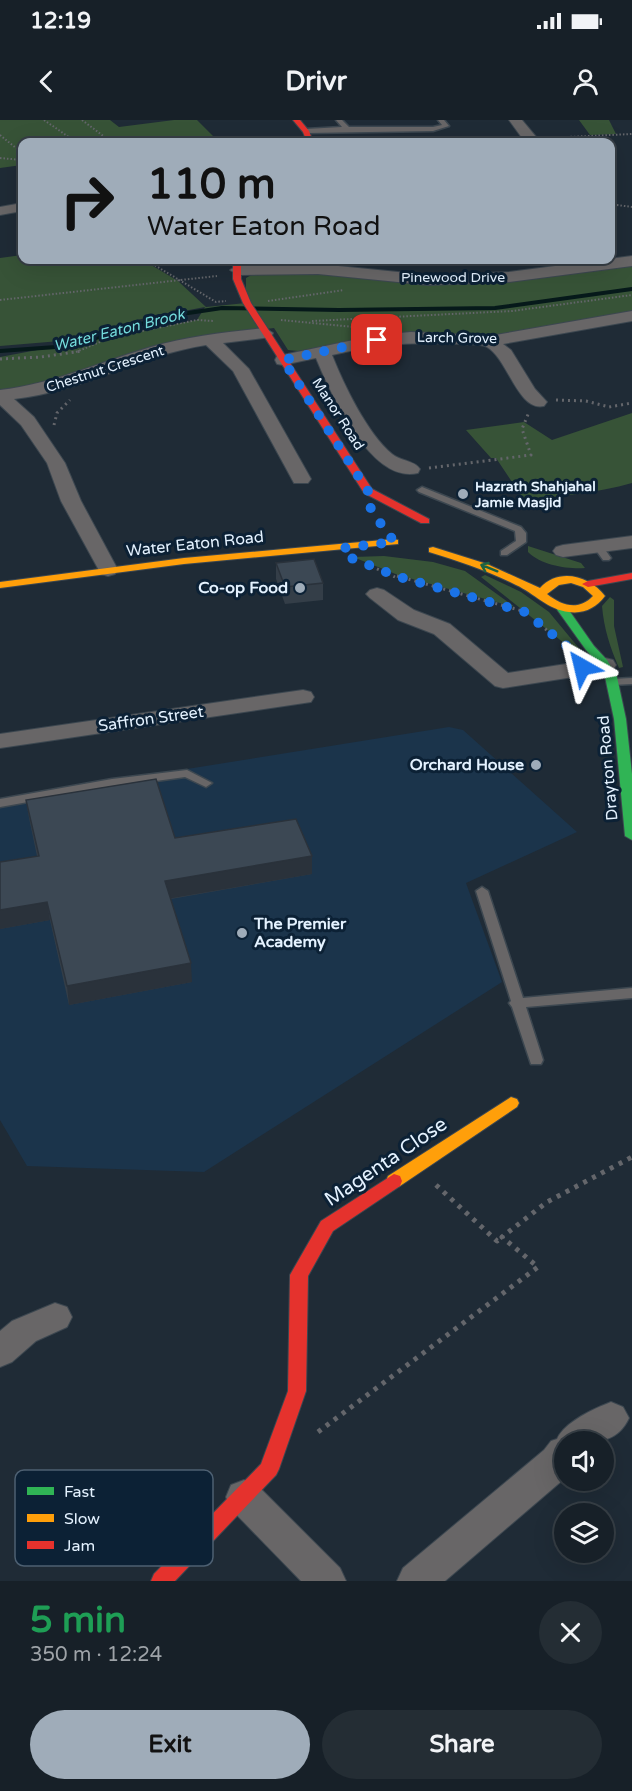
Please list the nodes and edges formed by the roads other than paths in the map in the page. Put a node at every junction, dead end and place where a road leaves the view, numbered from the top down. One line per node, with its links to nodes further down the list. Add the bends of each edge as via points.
1 (296, 120): 6 (street)
2 (339, 120): 5 (lane)
3 (441, 120): 5 (lane, via 446,126 433,129)
4 (515, 120): 7 (street)
5 (347, 129): 6 (lane)
6 (308, 137)
7 (529, 138)
8 (18, 208): 9 (street)
9 (0, 211)
10 (632, 261): 11 (street, Pinewood Drive)
11 (615, 263)
12 (272, 264): 15 (street, Pinewood Drive); 16 (street, Pinewood Drive)
13 (457, 264): 16 (street)
14 (609, 264): 16 (street, Pinewood Drive)
15 (238, 265): 18 (street, Manor Road, via 237,279)
16 (462, 279)
17 (632, 316): 20 (street, Larch Grove)
18 (265, 333): 19 (street, Chestnut Crescent); 22 (street, Manor Road)
19 (210, 339): 23 (street, Chestnut Crescent, via 153,352 57,386); 26 (street, via 240,369)
20 (490, 341): 21 (street, Larch Grove, via 397,338); 24 (street, via 505,354)
21 (322, 352): 22 (street, Larch Grove); 25 (street, via 338,390 374,446 387,460)
22 (283, 360): 28 (street, Manor Road)
23 (0, 395): 37 (street, Chestnut Crescent, via 28,421 56,463 71,501)
24 (538, 402)
25 (411, 469)
26 (301, 478)
27 (422, 490): 36 (lane, via 518,529 521,542)
28 (368, 491): 29 (street, Manor Road, via 366,501); 30 (street, Manor Road)
29 (370, 508)
30 (431, 522): 31 (street, Water Eaton Road)
31 (394, 531): 34 (street, Drayton Road); 37 (street, Water Eaton Road, via 343,548)
32 (449, 542): 34 (street)
33 (632, 542): 35 (street, via 602,552)
34 (420, 550): 43 (street, Drayton Road, one-way to 34, via 488,568)
35 (563, 551)
36 (504, 553)
37 (108, 570): 42 (street, Water Eaton Road)
38 (546, 571): 40 (street)
39 (632, 576): 41 (street)
40 (567, 580): 41 (street); 43 (street, via 552,582)
41 (588, 584): 45 (street, via 597,591)
42 (0, 585)
43 (542, 593): 46 (street, Drayton Road, via 548,602)
44 (377, 594): 48 (street, via 406,615 442,629 503,681)
45 (595, 603): 46 (street, via 578,609); 47 (street)
46 (562, 608): 48 (street, Drayton Road, via 594,654)
47 (598, 619)
48 (606, 664): 49 (lane); 53 (street, Drayton Road, via 619,708)
49 (632, 681)
50 (303, 697): 51 (street, Saffron Street)
51 (0, 741)
52 (206, 783): 54 (lane, via 187,773)
53 (628, 799): 55 (street, Drayton Road)
54 (0, 803)
55 (632, 836)
56 (482, 891): 58 (lane)
57 (632, 993): 58 (lane)
58 (516, 1003): 59 (lane)
59 (536, 1060)
60 (511, 1103): 66 (street, Magenta Close, via 327,1226 299,1275 297,1391 269,1469)
61 (55, 1317): 62 (street, via 24,1331)
62 (0, 1352)
63 (611, 1418): 64 (street)
64 (591, 1431)
65 (554, 1465): 71 (street)
66 (244, 1497): 67 (street, Magenta Close); 70 (street)
67 (213, 1528)
68 (175, 1566): 69 (street, Magenta Close)
69 (160, 1581)
70 (327, 1581)
71 (416, 1581)

